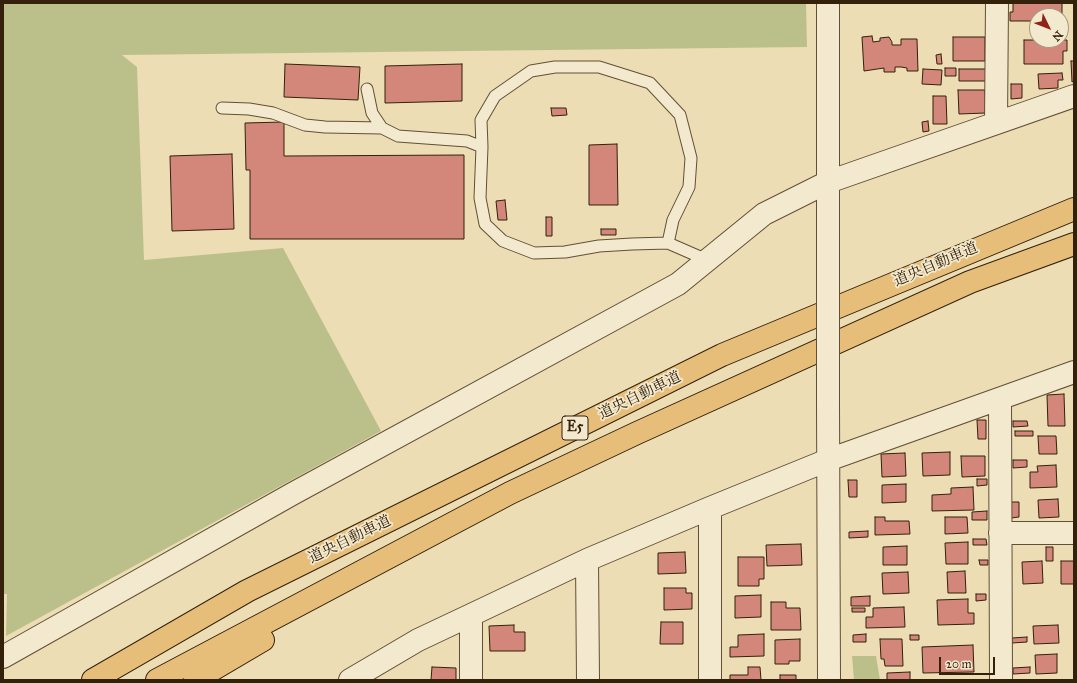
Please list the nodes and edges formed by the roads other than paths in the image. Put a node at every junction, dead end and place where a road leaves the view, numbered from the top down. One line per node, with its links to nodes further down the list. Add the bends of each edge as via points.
1 (828, 3): 9 (street)
2 (997, 3): 6 (street)
3 (367, 89): 7 (lane, via 372,113)
4 (1074, 96): 6 (street)
5 (222, 108): 7 (lane, via 249,108 273,113 305,125)
6 (996, 123): 9 (street)
7 (382, 128): 8 (lane, via 398,136 467,141)
8 (482, 147): 11 (lane, via 480,198 485,224 503,241 534,253 565,252 606,245); 11 (lane, via 481,120 495,96 531,71 555,67 599,68 650,83 680,115 691,158 689,187 673,220)
9 (828, 182): 13 (street, via 764,214); 16 (street, bridge)
10 (1074, 209): 25 (highway, 道央自動車道 / E5, via 722,355 247,591)
11 (668, 243): 13 (lane)
12 (1074, 244): 17 (highway, 道央自動車道 / E5, via 963,285)
13 (707, 260): 23 (street, via 678,284 294,493)
14 (1074, 372): 15 (street)
15 (1000, 399): 16 (street); 19 (street)
16 (828, 460): 18 (street); 31 (street)
17 (510, 493): 26 (highway, 道央自動車道 / E5); 27 (highway)
18 (710, 508): 21 (street); 30 (street)
19 (1000, 533): 20 (street); 32 (street)
20 (1074, 533)
21 (587, 560): 22 (street); 29 (street)
22 (471, 615): 24 (street, via 418,640); 28 (street)
23 (3, 657)
24 (358, 678)
25 (93, 680)
26 (157, 680)
27 (195, 680)
28 (471, 680)
29 (588, 680)
30 (710, 680)
31 (829, 680)
32 (1001, 680)

